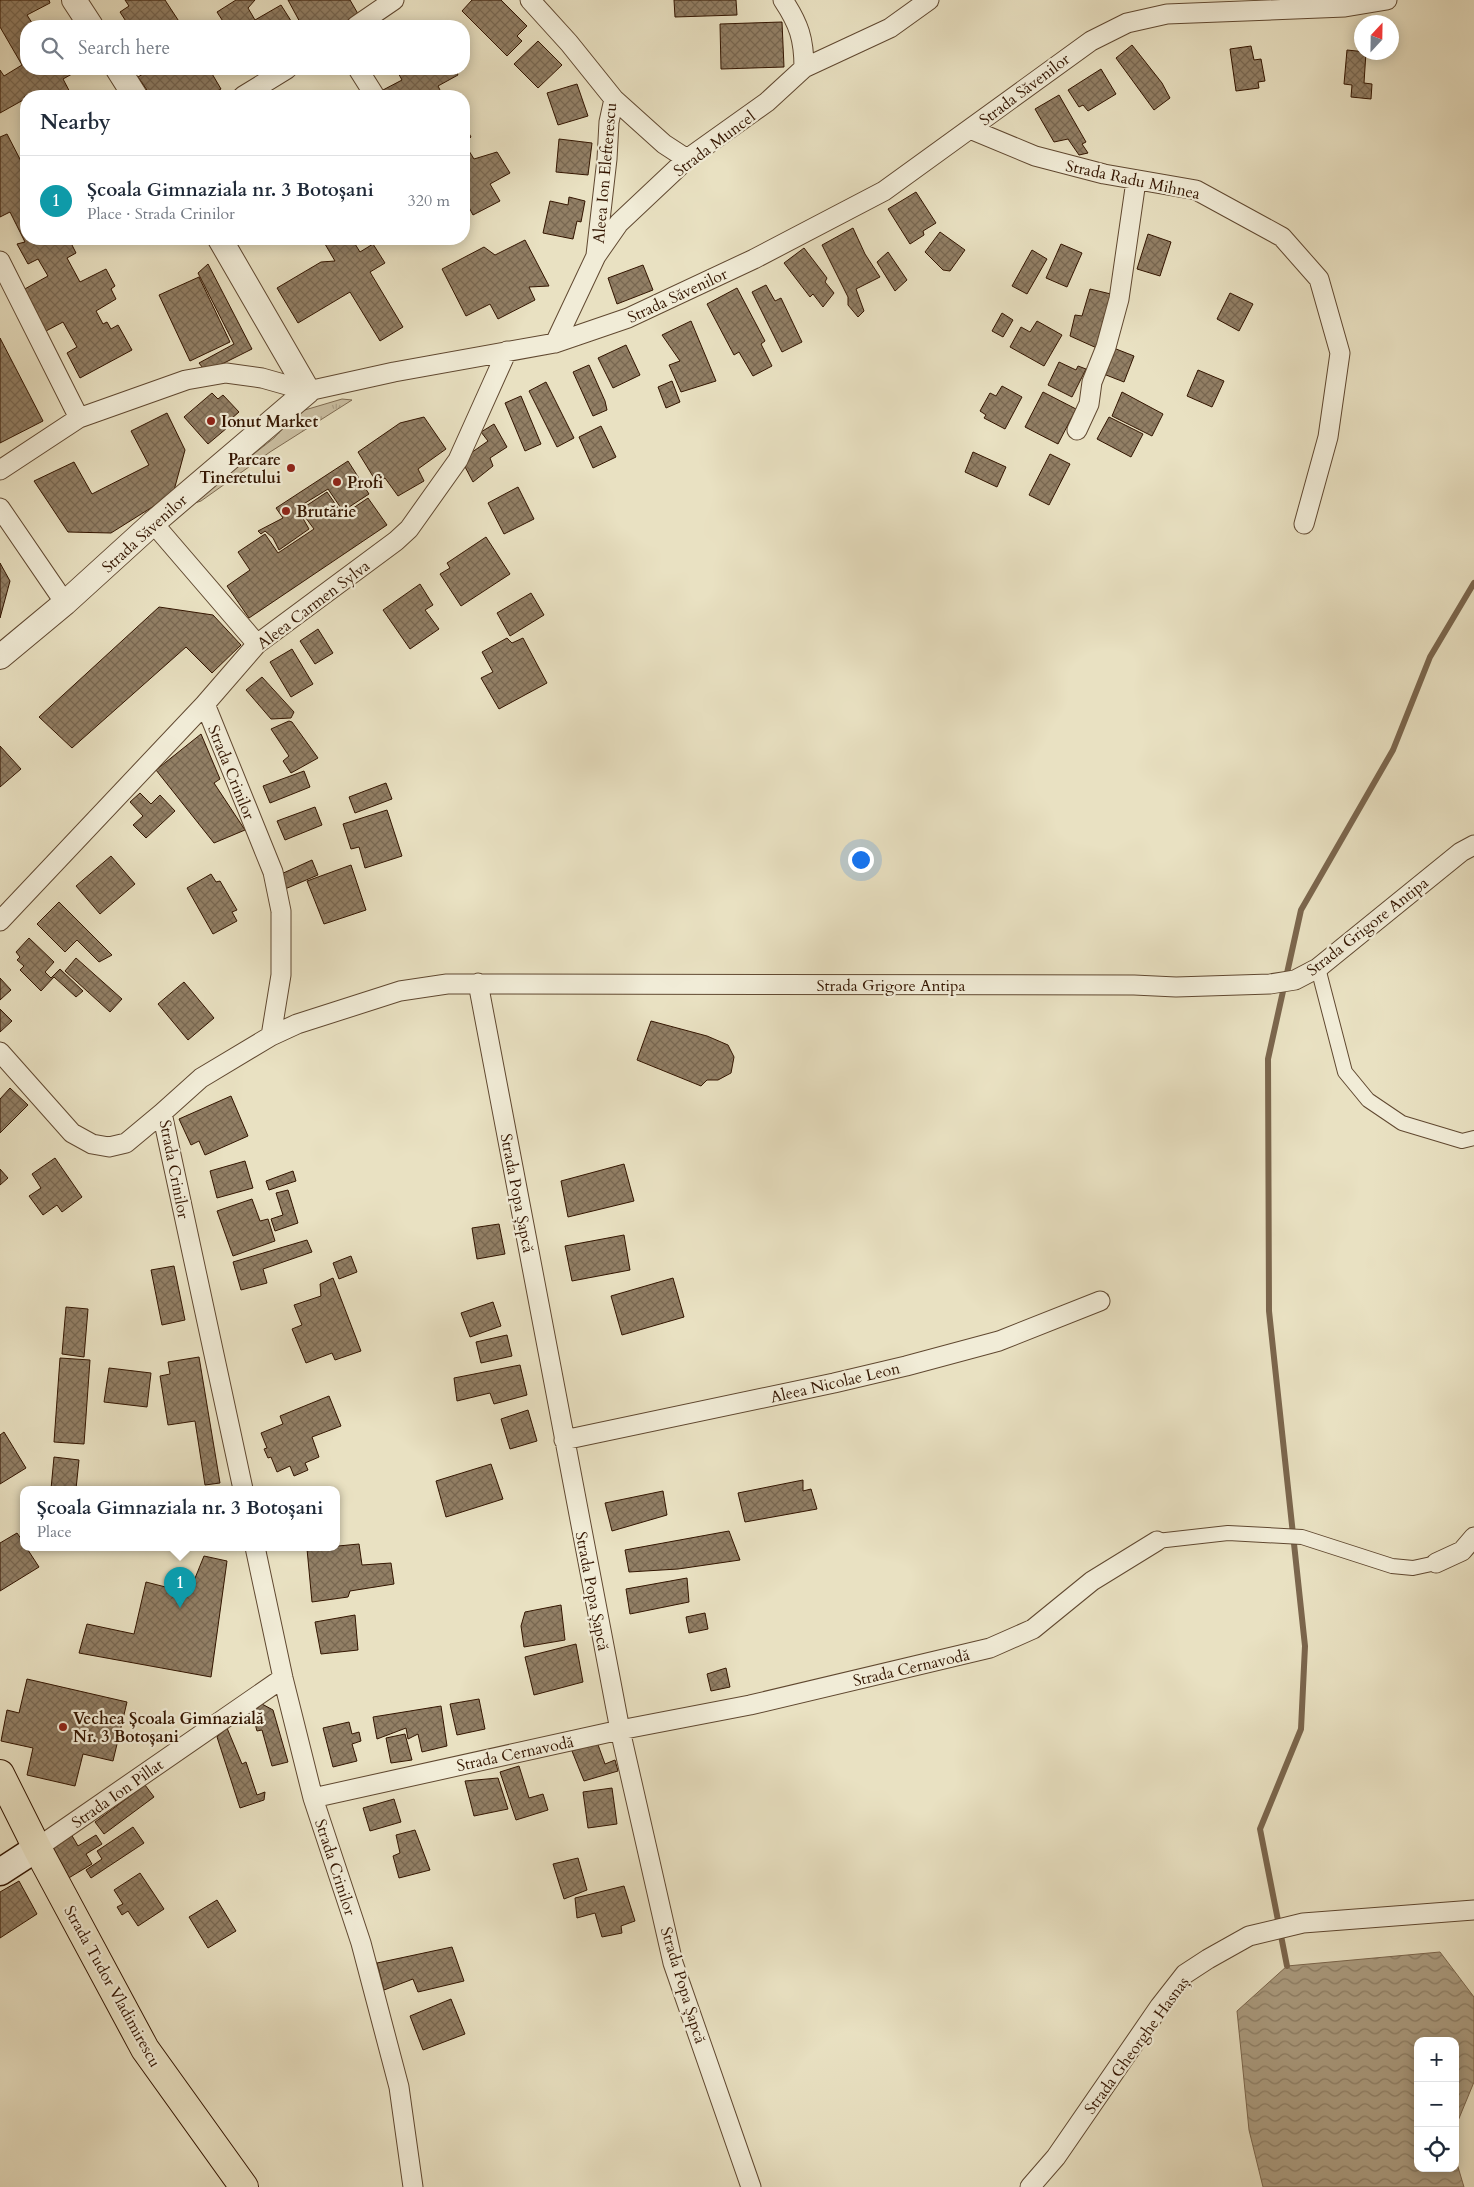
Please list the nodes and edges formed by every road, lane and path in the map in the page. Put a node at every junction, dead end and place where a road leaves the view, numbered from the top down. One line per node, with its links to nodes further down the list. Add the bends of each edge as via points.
1 (74, 0): 7 (street)
2 (530, 0): 16 (street, Aleea Ion Elefterescu)
3 (783, 0): 9 (street, via 797,21 804,46)
4 (929, 0): 9 (street, Strada Muncel, via 890,28)
5 (1388, 0): 17 (street, Strada Săvenilor, via 1336,8 1167,14 1128,23 1091,41)
6 (382, 3): 8 (street)
7 (87, 20)
8 (363, 20)
9 (804, 68): 18 (street, Strada Muncel, via 767,102)
10 (122, 75): 13 (street)
11 (277, 75): 14 (street)
12 (362, 75): 15 (street)
13 (131, 90)
14 (253, 90)
15 (371, 90)
16 (614, 99): 18 (street, via 664,144); 21 (street, Aleea Ion Elefterescu)
17 (970, 130): 19 (street, Strada Radu Mihnea, via 1035,156); 23 (street, Strada Săvenilor, via 884,190 754,259 628,318)
18 (687, 159): 21 (street, Strada Muncel, via 619,223)
19 (1136, 181): 27 (street, via 1119,299 1106,348 1092,382 1089,404); 31 (street, Strada Radu Mihnea, via 1196,190 1238,212 1282,237 1319,279 1340,353 1328,437)
20 (223, 245): 25 (street)
21 (596, 256): 23 (street, Strada Muncel)
22 (0, 261): 26 (street)
23 (555, 343): 24 (street, Strada Săvenilor)
24 (507, 351): 25 (street, Strada Săvenilor); 33 (street, Aleea Carmen Sylva, via 458,460 408,529)
25 (308, 391): 26 (street, via 262,378 226,373 186,380); 30 (street, Strada Săvenilor)
26 (79, 418): 28 (street)
27 (1077, 430)
28 (0, 470)
29 (0, 508): 32 (street)
30 (153, 523): 32 (street, Strada Săvenilor); 33 (street)
31 (1304, 524)
32 (66, 603): 34 (street, Strada Săvenilor)
33 (257, 644): 35 (street, Aleea Carmen Sylva)
34 (0, 657)
35 (205, 704): 37 (street, Aleea Carmen Sylva); 40 (street, Strada Crinilor, via 273,872 281,911 282,976)
36 (1474, 845): 38 (street, Strada Grigore Antipa, via 1461,852)
37 (0, 921)
38 (1318, 968): 39 (street, Strada Grigore Antipa, via 1295,980 1270,984 1176,987); 43 (street, via 1345,1072 1368,1100 1402,1123 1462,1141)
39 (478, 983): 40 (street, Strada Grigore Antipa, via 400,991 297,1024); 45 (street, Strada Popa Șapcă)
40 (271, 1036): 42 (street, Strada Crinilor, via 200,1078)
41 (0, 1052): 42 (street, via 72,1133 92,1144 109,1147 126,1143)
42 (162, 1113): 46 (street, Strada Crinilor)
43 (1474, 1138)
44 (1100, 1301): 45 (street, Aleea Nicolae Leon, via 999,1341 906,1366)
45 (564, 1440): 52 (street, Strada Popa Șapcă)
46 (242, 1486)
47 (1474, 1537): 50 (street, Strada Cernavodă, via 1462,1551)
48 (1157, 1541): 50 (street, Strada Cernavodă, via 1228,1533 1302,1537 1392,1566 1413,1568); 52 (street, Strada Cernavodă, via 1092,1581 1033,1629 990,1648 750,1705)
49 (256, 1551): 51 (street, Strada Crinilor)
50 (1436, 1563)
51 (283, 1678): 54 (street, Strada Crinilor); 55 (street, Strada Ion Pillat)
52 (620, 1730): 54 (street, Strada Cernavodă); 60 (street, Strada Popa Șapcă, via 673,1963)
53 (0, 1774): 55 (main road, Strada Tudor Vladimirescu)
54 (313, 1798): 59 (street, Strada Crinilor, via 361,1943 398,2087)
55 (37, 1848): 56 (main road, Strada Ion Pillat); 58 (main road, Strada Tudor Vladimirescu, via 145,2049)
56 (0, 1872)
57 (1474, 1910): 61 (street, Strada Gheorghe Hasnaș, via 1303,1923 1249,1936 1185,1974 1056,2157)
58 (244, 2187)
59 (413, 2187)
60 (751, 2187)
61 (1030, 2187)

